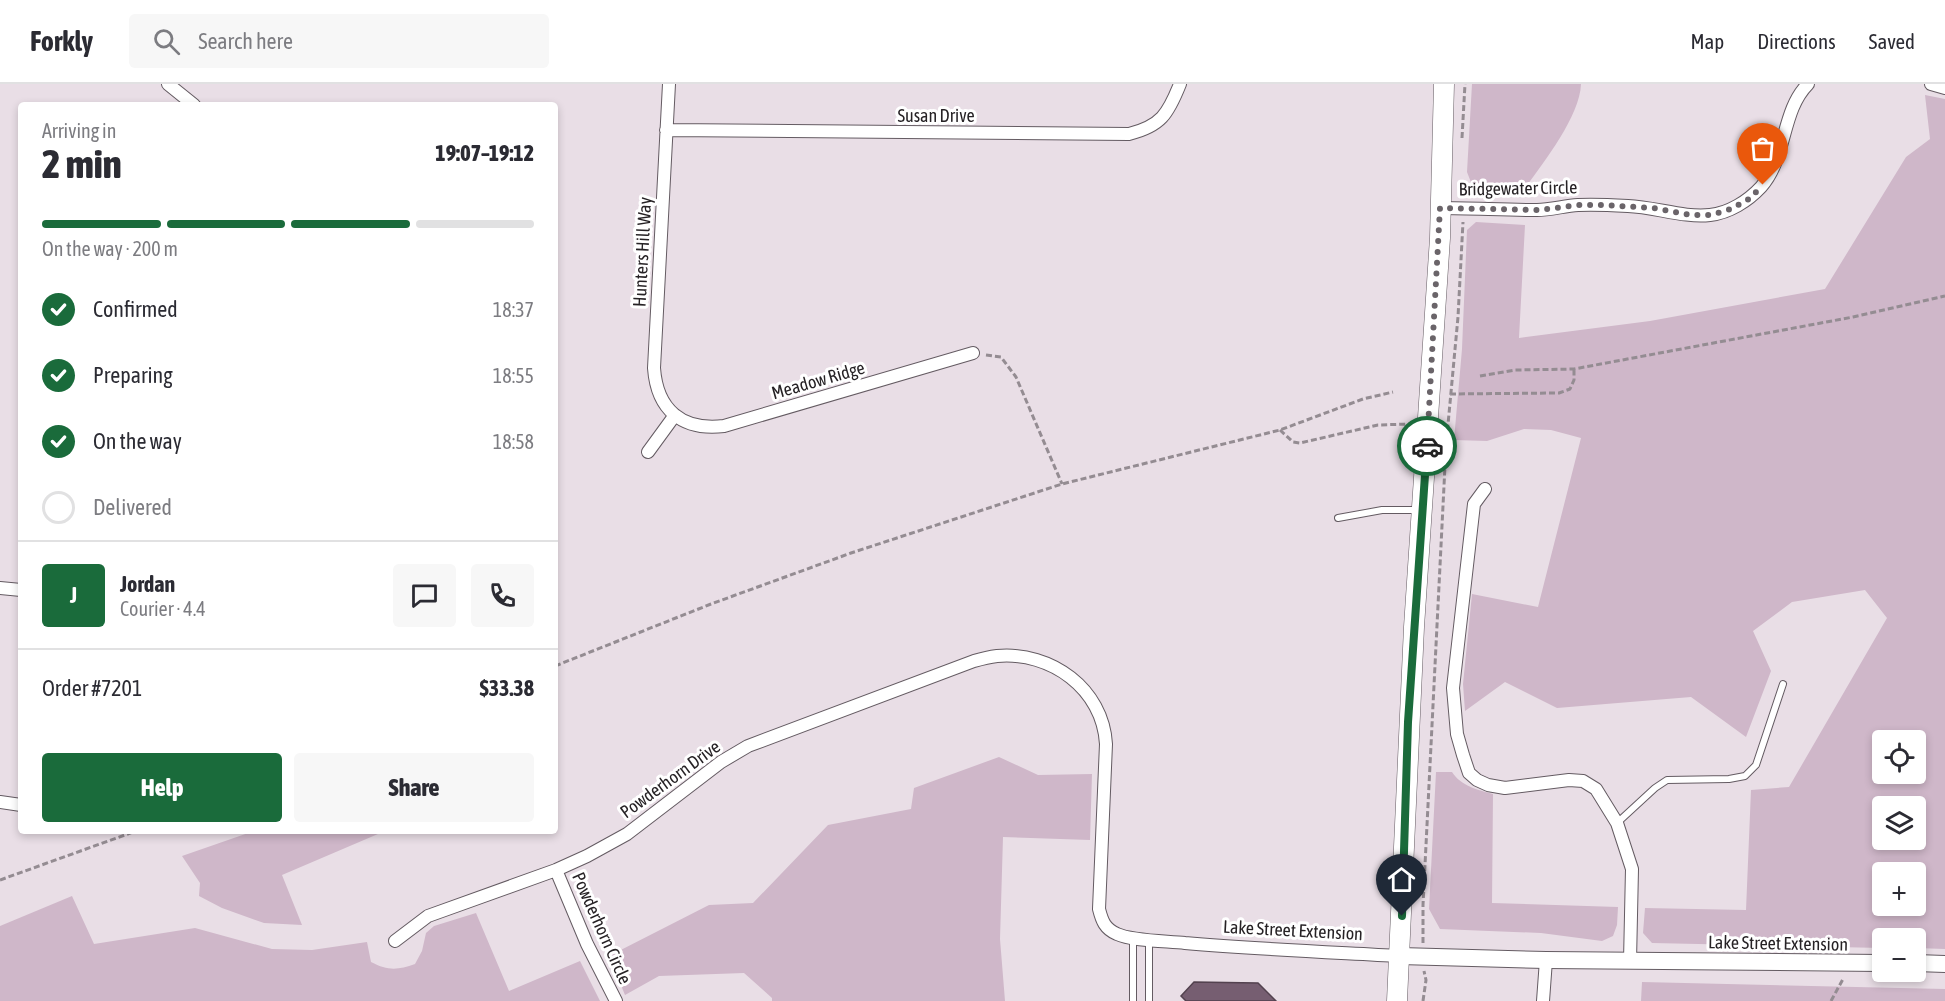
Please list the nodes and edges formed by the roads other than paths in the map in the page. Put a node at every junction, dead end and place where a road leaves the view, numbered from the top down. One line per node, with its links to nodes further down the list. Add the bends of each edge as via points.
1 (168, 84): 8 (street)
2 (669, 84): 9 (street, Hunters Hill Way)
3 (1180, 84): 9 (street, Susan Drive, via 1163,117 1148,129 1129,134)
4 (1444, 84): 10 (main road)
5 (1808, 84): 10 (street, Bridgewater Circle, via 1794,106 1775,167 1749,199 1731,209 1691,215 1601,205 1540,210)
6 (1931, 84): 7 (street)
7 (1945, 88)
8 (190, 102)
9 (666, 130): 12 (street, Hunters Hill Way, via 654,368 655,386 662,403)
10 (1440, 208): 15 (main road)
11 (973, 353): 12 (street, Meadow Ridge, via 724,426 689,424)
12 (675, 415): 13 (street)
13 (648, 452)
14 (1485, 489): 23 (street, via 1474,504 1453,687 1457,734 1469,773 1488,785 1505,788 1582,781 1596,789)
15 (1422, 510): 16 (lane, via 1382,510); 28 (main road)
16 (1338, 518)
17 (0, 588): 18 (street)
18 (18, 590)
19 (974, 661): 24 (street, Powderhorn Drive, via 748,746 627,834); 25 (street, Lake Street Extension, via 1020,657 1064,671 1083,687 1097,708 1106,730 1099,909 1109,930)
20 (1783, 684): 23 (lane, via 1756,765 1745,776 1667,780)
21 (0, 802): 22 (street)
22 (18, 805)
23 (1617, 823): 30 (street, via 1632,868)
24 (556, 870): 27 (street, Powderhorn Drive, via 428,916); 34 (street, Powderhorn Circle)
25 (1133, 937): 26 (street, Lake Street Extension); 35 (lane)
26 (1149, 940): 28 (street, Lake Street Extension); 36 (lane)
27 (395, 941)
28 (1400, 956): 29 (street, Lake Street Extension); 37 (main road)
29 (1546, 960): 30 (street, Lake Street Extension); 38 (street)
30 (1630, 961): 33 (street, Lake Street Extension)
31 (1926, 963): 32 (street)
32 (1945, 964)
33 (1872, 971)
34 (616, 1001)
35 (1133, 1001)
36 (1149, 1001)
37 (1397, 1001)
38 (1544, 1001)

